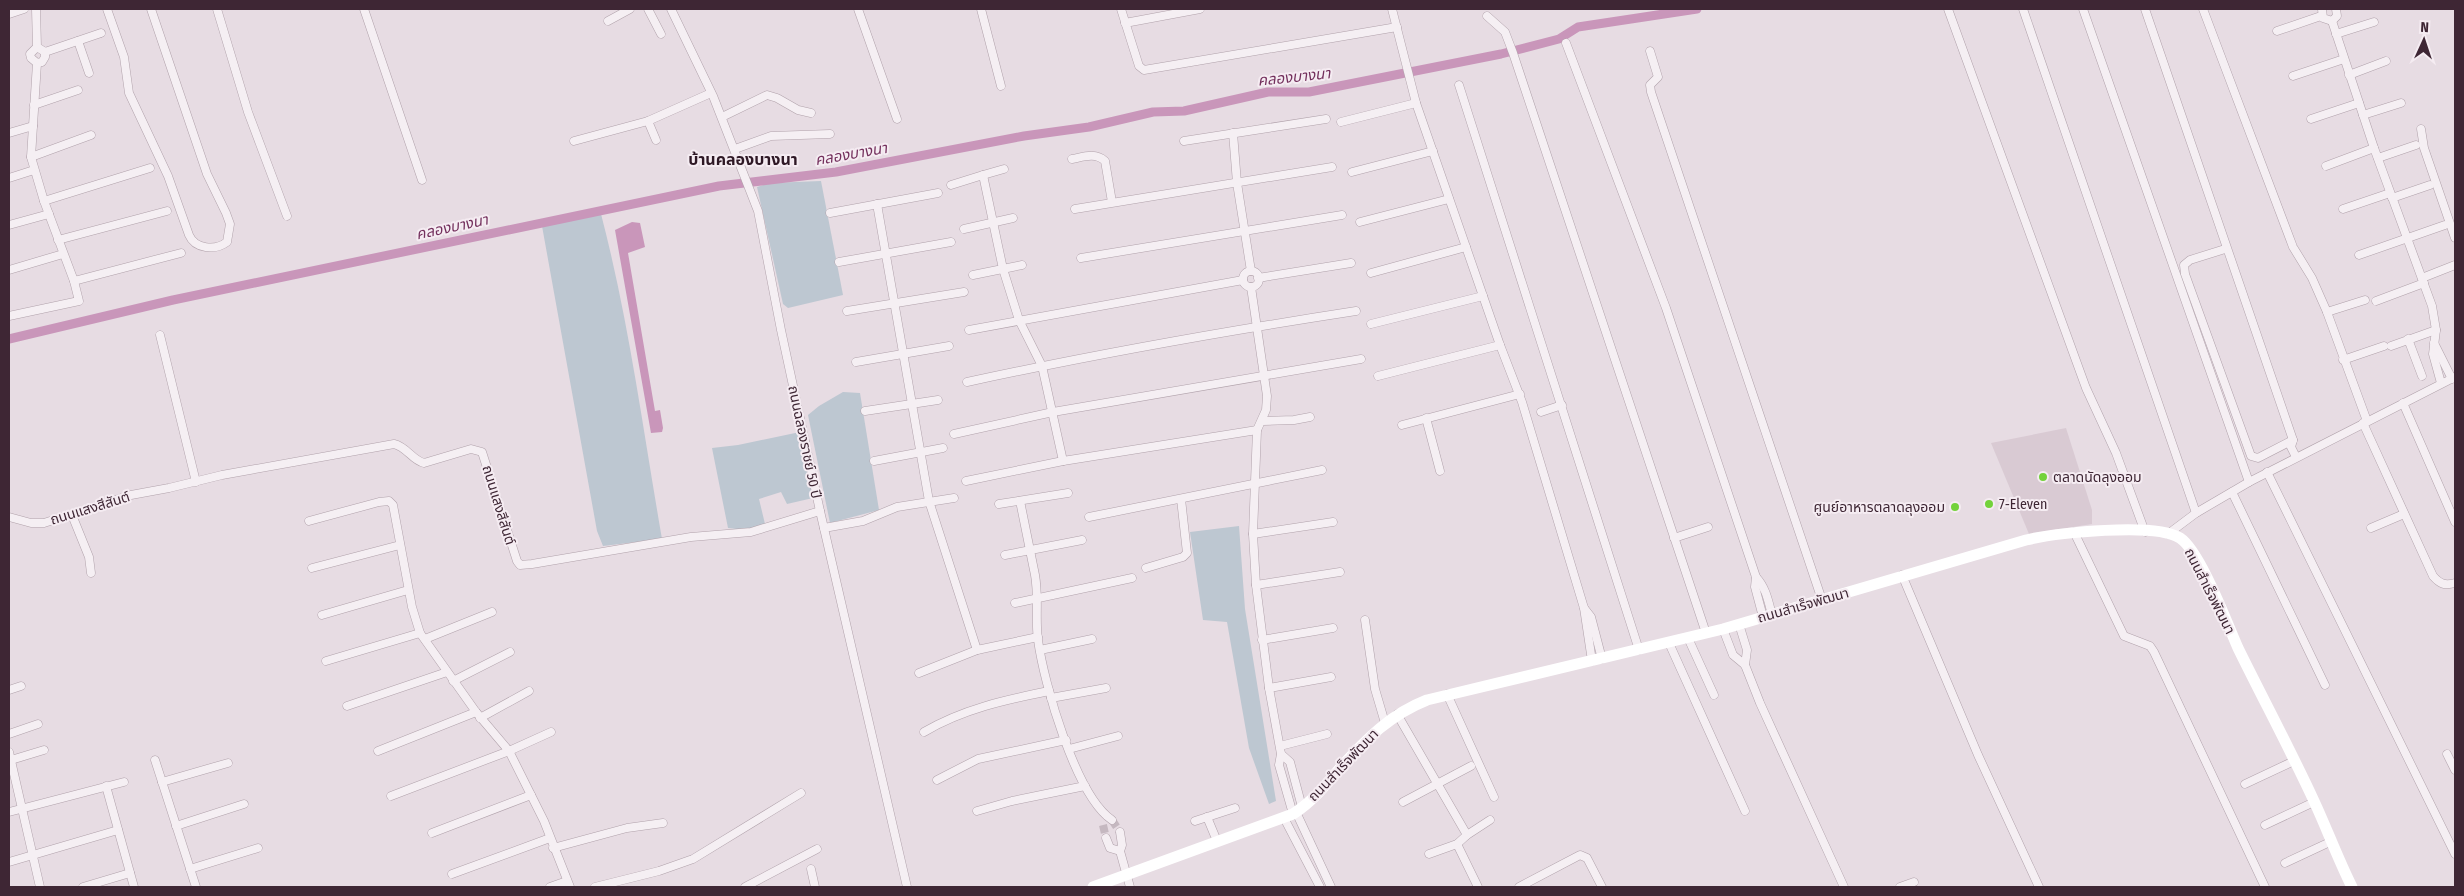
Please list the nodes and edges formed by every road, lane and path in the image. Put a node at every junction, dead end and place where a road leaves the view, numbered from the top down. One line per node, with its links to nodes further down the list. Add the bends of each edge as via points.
1 (24, 9): 22 (street)
2 (36, 9): 35 (street)
3 (107, 9): 4 (street, via 124,57 130,93 168,176 192,242 206,247 222,246 227,242 230,224 207,174)
4 (151, 9)
5 (217, 9): 100 (street, via 248,112)
6 (364, 9): 84 (street)
7 (630, 9): 24 (street)
8 (648, 9): 31 (street)
9 (671, 9): 47 (street, ถนนฉลองราชย์ 50 ปี)
10 (858, 9): 55 (street)
11 (981, 9): 45 (street)
12 (1121, 9): 27 (street)
13 (1200, 9): 27 (street)
14 (1392, 9): 28 (street)
15 (1948, 9): 211 (street, via 2086,388 2116,452)
16 (2023, 9): 199 (street)
17 (2083, 9): 190 (street)
18 (2145, 9): 113 (street)
19 (2203, 9): 140 (street, via 2293,247)
20 (2336, 9): 25 (street, via 2337,16)
21 (2321, 12): 25 (street, via 2325,20); 29 (street)
22 (9, 14)
23 (1487, 16): 214 (street, via 1505,32 1513,53)
24 (608, 21)
25 (2332, 21): 32 (street)
26 (2374, 22): 32 (street)
27 (1125, 23): 28 (street, via 1139,66 1144,70)
28 (1397, 27): 49 (street)
29 (2277, 31)
30 (101, 33): 33 (street)
31 (661, 34)
32 (2336, 34): 38 (street)
33 (78, 41): 36 (street); 41 (street)
34 (1566, 43): 233 (street, via 1666,308 1756,577 1767,595)
35 (37, 47): 36 (street); 40 (street, via 30,54)
36 (45, 52): 40 (street, via 42,62)
37 (1650, 52): 229 (street, via 1658,73 1650,85 1651,92)
38 (2344, 59): 42 (street); 43 (street)
39 (2386, 62): 42 (street)
40 (37, 63): 51 (street)
41 (89, 73)
42 (2349, 75): 50 (street)
43 (2294, 76)
44 (1459, 85): 167 (street)
45 (1001, 86)
46 (78, 90): 51 (street)
47 (712, 93): 54 (street, ถนนฉลองราชย์ 50 ปี); 58 (street)
48 (2401, 102): 53 (street)
49 (1416, 103): 59 (street); 72 (street)
50 (2359, 103): 53 (street); 57 (street)
51 (34, 106): 60 (street)
52 (811, 113): 54 (street, via 767,95)
53 (2363, 115): 70 (street)
54 (722, 117): 71 (street, ถนนฉลองราชย์ 50 ปี)
55 (897, 119)
56 (1326, 119): 63 (street)
57 (2311, 119)
58 (648, 121): 66 (street); 67 (street)
59 (1341, 122)
60 (33, 126): 62 (street); 73 (street)
61 (2421, 129): 108 (street, via 2424,148)
62 (9, 133)
63 (1234, 133): 68 (street); 85 (street)
64 (830, 134): 71 (street, via 771,136)
65 (91, 135): 73 (street)
66 (656, 140)
67 (574, 141)
68 (1184, 141)
69 (2416, 145): 74 (street)
70 (2374, 148): 74 (street); 76 (street)
71 (735, 149): 198 (street, ถนนฉลองราชย์ 50 ปี, via 758,211)
72 (1433, 151): 81 (street); 90 (street)
73 (31, 157): 80 (street)
74 (2378, 158): 89 (street)
75 (1072, 159): 92 (street, via 1099,156 1104,161)
76 (2326, 166)
77 (1332, 167): 85 (street)
78 (150, 168): 91 (street)
79 (1004, 169): 82 (street)
80 (34, 170): 83 (street); 91 (street)
81 (1352, 172)
82 (983, 175): 86 (street); 103 (street)
83 (9, 178)
84 (422, 180)
85 (1237, 183): 92 (street); 107 (street)
86 (951, 185)
87 (2430, 185): 89 (street)
88 (938, 193): 93 (street)
89 (2391, 196): 95 (street); 109 (street)
90 (1449, 199): 102 (street); 112 (street)
91 (44, 201): 98 (street)
92 (1112, 202): 94 (street)
93 (877, 204): 97 (street); 115 (street)
94 (1075, 209)
95 (2343, 209)
96 (167, 211): 110 (street)
97 (830, 213)
98 (49, 214): 105 (street); 110 (street)
99 (1342, 215): 107 (street)
100 (287, 216)
101 (1013, 218): 103 (street)
102 (1360, 222)
103 (993, 223): 106 (street); 123 (street)
104 (2445, 225): 109 (street)
105 (9, 226)
106 (964, 229)
107 (1244, 230): 118 (street); 125 (street)
108 (2455, 238)
109 (2408, 239): 117 (street); 130 (street)
110 (58, 240): 116 (street)
111 (951, 242): 115 (street)
112 (1466, 247): 126 (street); 134 (street)
113 (2225, 249): 178 (street); 178 (street, via 2190,260 2184,265 2185,274 2252,456 2258,458)
114 (181, 253): 131 (street)
115 (886, 253): 119 (street); 137 (street)
116 (63, 254): 124 (street); 131 (street)
117 (2359, 255)
118 (1081, 258)
119 (839, 262)
120 (1351, 263): 128 (street)
121 (1022, 265): 123 (street)
122 (2455, 265): 130 (street)
123 (1003, 269): 127 (street); 142 (street)
124 (9, 270)
125 (1251, 271): 128 (street); 129 (street, via 1246,272)
126 (1371, 273)
127 (973, 275)
128 (1258, 278): 132 (street, via 1257,284)
129 (1243, 280): 132 (street); 142 (street)
130 (2423, 280): 136 (street); 146 (street)
131 (74, 281): 141 (street, via 79,301)
132 (1251, 287): 144 (street)
133 (964, 292): 137 (street)
134 (1483, 296): 143 (street); 150 (street)
135 (2365, 300): 140 (street)
136 (2376, 301)
137 (894, 304): 138 (street); 152 (street)
138 (847, 311)
139 (1356, 311): 144 (street)
140 (2327, 312): 154 (street)
141 (9, 316)
142 (1018, 320): 145 (street); 156 (street)
143 (1371, 324)
144 (1256, 326): 156 (street); 159 (street)
145 (969, 330)
146 (2436, 330): 148 (street); 149 (street)
147 (160, 336): 188 (street)
148 (2408, 339): 154 (street); 158 (street)
149 (2434, 343): 160 (street); 162 (street, via 2433,354)
150 (1500, 345): 157 (street); 163 (street)
151 (949, 346): 152 (street)
152 (903, 354): 155 (street); 166 (street)
153 (1361, 359): 159 (street)
154 (2343, 360): 174 (street)
155 (856, 362)
156 (1042, 366): 161 (street); 169 (street)
157 (1378, 376)
158 (2422, 376)
159 (1265, 377): 169 (street); 173 (street)
160 (2454, 378): 162 (street)
161 (968, 382)
162 (2442, 383): 165 (street)
163 (1520, 394): 172 (street); 249 (street, via 1584,608 1593,622)
164 (938, 400): 166 (street)
165 (2403, 403): 174 (street); 206 (street)
166 (912, 404): 168 (street); 180 (street)
167 (1562, 405): 170 (street); 247 (street)
168 (865, 412)
169 (1053, 412): 177 (street); 183 (street)
170 (1541, 412)
171 (1310, 417): 173 (street)
172 (1426, 418): 175 (street); 185 (street)
173 (1263, 421): 176 (street)
174 (2365, 422): 181 (street); 200 (street)
175 (1402, 425)
176 (1257, 430): 183 (street); 189 (street)
177 (954, 434)
178 (2292, 440): 181 (street, via 2291,447)
179 (943, 448): 180 (street)
180 (920, 452): 182 (street); 195 (street)
181 (2300, 456): 186 (street)
182 (874, 461)
183 (1063, 461): 187 (street)
184 (1322, 470): 189 (street)
185 (1440, 471)
186 (2267, 472): 190 (street); 331 (street)
187 (966, 480)
188 (196, 482): 198 (street, ถนนแสงสีสันต์, via 386,444 400,445 424,463 478,449 484,456 517,561 525,565 708,535 752,532); 201 (street, ถนนแสงสีสันต์, via 131,495)
189 (1256, 482): 194 (street); 212 (street)
190 (2249, 482): 191 (street)
191 (2232, 492): 199 (street); 256 (street)
192 (1068, 493): 196 (street)
193 (954, 498): 195 (street)
194 (1181, 499): 203 (street); 220 (street, via 1188,553)
195 (928, 501): 208 (street, via 897,507 863,522); 245 (street)
196 (1020, 501): 197 (street); 217 (street)
197 (999, 504)
198 (820, 511): 208 (street, ถนนฉลองราชย์ 50 ปี)
199 (2196, 513): 213 (street)
200 (2404, 514): 209 (street); 225 (street, via 2438,583)
201 (72, 515): 202 (street, ถนนแสงสีสันต์, via 44,523); 222 (street)
202 (9, 517)
203 (1089, 517)
204 (309, 521): 216 (street, via 389,501 395,510)
205 (1333, 522): 212 (street)
206 (2455, 522)
207 (1708, 527): 214 (street)
208 (824, 528): 352 (street, ถนนฉลองราชย์ 50 ปี)
209 (2371, 528)
210 (2074, 532): 211 (street, ถนนสำเร็จพัฒนา); 223 (street, ถนนสำเร็จพัฒนา, via 2026,540); 361 (street, via 2124,636 2150,646 2154,652)
211 (2145, 532): 213 (street, ถนนสำเร็จพัฒนา)
212 (1253, 534): 226 (street)
213 (2168, 534): 284 (street, ถนนสำเร็จพัฒนา, via 2178,537 2192,553)
214 (1674, 538): 238 (street)
215 (1082, 540): 217 (street)
216 (400, 545): 219 (street); 227 (street)
217 (1030, 550): 218 (street); 228 (street)
218 (1005, 555)
219 (312, 568)
220 (1146, 568)
221 (1340, 572): 226 (street)
222 (91, 573)
223 (1902, 575): 229 (street, ถนนสำเร็จพัฒนา); 360 (street, via 1981,764)
224 (1132, 578): 228 (street)
225 (2455, 584)
226 (1256, 585): 243 (street)
227 (408, 590): 232 (street); 239 (street)
228 (1038, 600): 230 (street); 240 (street)
229 (1822, 600): 233 (street, ถนนสำเร็จพัฒนา)
230 (1015, 603)
231 (492, 612): 239 (street)
232 (322, 615)
233 (1768, 616): 235 (street, ถนนสำเร็จพัฒนา)
234 (1365, 620): 268 (street, via 1374,689)
235 (1739, 624): 237 (street, ถนนสำเร็จพัฒนา); 251 (street, via 1747,650)
236 (1333, 628): 243 (street)
237 (1723, 629): 238 (street, ถนนสำเร็จพัฒนา); 251 (street, via 1733,655)
238 (1706, 634): 241 (street, ถนนสำเร็จพัฒนา)
239 (423, 636): 250 (street); 252 (street)
240 (1038, 637): 245 (street); 246 (street)
241 (1688, 638): 244 (street, ถนนสำเร็จพัฒนา); 264 (street)
242 (1092, 639): 246 (street)
243 (1262, 640): 259 (street)
244 (1669, 643): 247 (street, ถนนสำเร็จพัฒนา); 305 (street)
245 (977, 650): 253 (street)
246 (1040, 650): 262 (street)
247 (1640, 650): 249 (street, ถนนสำเร็จพัฒนา)
248 (510, 652): 255 (street)
249 (1597, 660): 263 (street, ถนนสำเร็จพัฒนา)
250 (326, 661)
251 (1745, 665): 358 (street)
252 (447, 672): 255 (street); 265 (street)
253 (919, 673)
254 (1331, 677): 259 (street)
255 (453, 681): 267 (street)
256 (2325, 685)
257 (21, 686): 260 (street)
258 (1106, 688): 262 (street)
259 (1269, 688): 278 (street)
260 (9, 690)
261 (529, 691): 267 (street)
262 (1050, 694): 271 (street, via 974,709); 275 (street)
263 (1447, 694): 266 (street, ถนนสำเร็จพัฒนา); 298 (street)
264 (1714, 695)
265 (348, 706)
266 (1397, 714): 268 (street, ถนนสำเร็จพัฒนา); 291 (street)
267 (478, 715): 279 (street); 280 (street)
268 (1385, 723): 307 (street, ถนนสำเร็จพัฒนา, via 1319,793)
269 (38, 724): 272 (street)
270 (551, 732): 280 (street)
271 (924, 732)
272 (9, 734)
273 (1327, 734): 278 (street)
274 (1118, 736): 276 (street)
275 (1066, 740): 276 (street); 288 (street, via 978,759)
276 (1069, 749): 294 (street)
277 (44, 750): 282 (street)
278 (1280, 750): 307 (street, via 1279,765); 307 (street, via 1290,762)
279 (378, 751)
280 (509, 751): 296 (street); 297 (street)
281 (2447, 754): 287 (street)
282 (10, 756): 303 (street)
283 (156, 760): 290 (street)
284 (2294, 761): 292 (street); 300 (street, ถนนสำเร็จพัฒนา)
285 (228, 763): 290 (street)
286 (1471, 766): 291 (street)
287 (2455, 770)
288 (936, 780)
289 (124, 782): 293 (street)
290 (162, 782): 316 (street)
291 (1437, 782): 299 (street); 321 (street)
292 (2246, 784)
293 (106, 786): 303 (street); 317 (street)
294 (1085, 786): 304 (street); 308 (street)
295 (801, 792): 349 (street, via 693,859)
296 (532, 795): 319 (street); 322 (street)
297 (391, 796)
298 (1494, 797)
299 (1404, 802)
300 (2314, 802): 315 (street); 324 (street, ถนนสำเร็จพัฒนา)
301 (244, 804): 316 (street)
302 (1235, 808): 309 (street)
303 (21, 809): 306 (street); 332 (street)
304 (977, 811)
305 (1745, 811)
306 (9, 812)
307 (1294, 813): 320 (street, ถนนสำเร็จพัฒนา); 340 (street); 343 (street)
308 (1103, 815): 310 (street); 314 (street)
309 (1207, 817): 312 (street); 320 (street)
310 (1112, 820)
311 (1490, 820): 321 (street)
312 (1195, 821)
313 (663, 823): 327 (street, via 627,828)
314 (1103, 825)
315 (2265, 825)
316 (176, 826): 335 (street)
317 (118, 830): 332 (street); 337 (street)
318 (1120, 832): 329 (street)
319 (432, 833)
320 (1214, 833): 339 (street, ถนนสำเร็จพัฒนา)
321 (1467, 835): 325 (street)
322 (550, 838): 327 (street); 338 (street)
323 (1106, 838): 329 (street, via 1110,848)
324 (2330, 842): 334 (street); 362 (street, ถนนสำเร็จพัฒนา)
325 (1457, 844): 330 (street); 355 (street)
326 (258, 848): 335 (street)
327 (553, 848): 342 (street)
328 (817, 849): 350 (street)
329 (1120, 853): 339 (street)
330 (1430, 854)
331 (2455, 854)
332 (32, 856): 333 (street); 344 (street)
333 (9, 862)
334 (2285, 863)
335 (190, 869): 347 (street)
336 (811, 869): 351 (street)
337 (130, 873): 345 (street); 346 (street)
338 (452, 874)
339 (1127, 877): 353 (street, ถนนสำเร็จพัฒนา)
340 (1327, 879): 343 (street); 354 (street)
341 (1914, 882): 359 (street)
342 (569, 884): 348 (street)
343 (1318, 885)
344 (40, 887)
345 (83, 887)
346 (134, 887)
347 (196, 887)
348 (550, 887)
349 (595, 887)
350 (745, 887)
351 (815, 887)
352 (907, 887)
353 (1093, 887)
354 (1331, 887)
355 (1478, 887)
356 (1519, 887): 357 (street, via 1580,856 1587,858)
357 (1602, 887)
358 (1844, 887)
359 (1900, 887)
360 (2039, 887)
361 (2265, 887)
362 (2352, 887)

